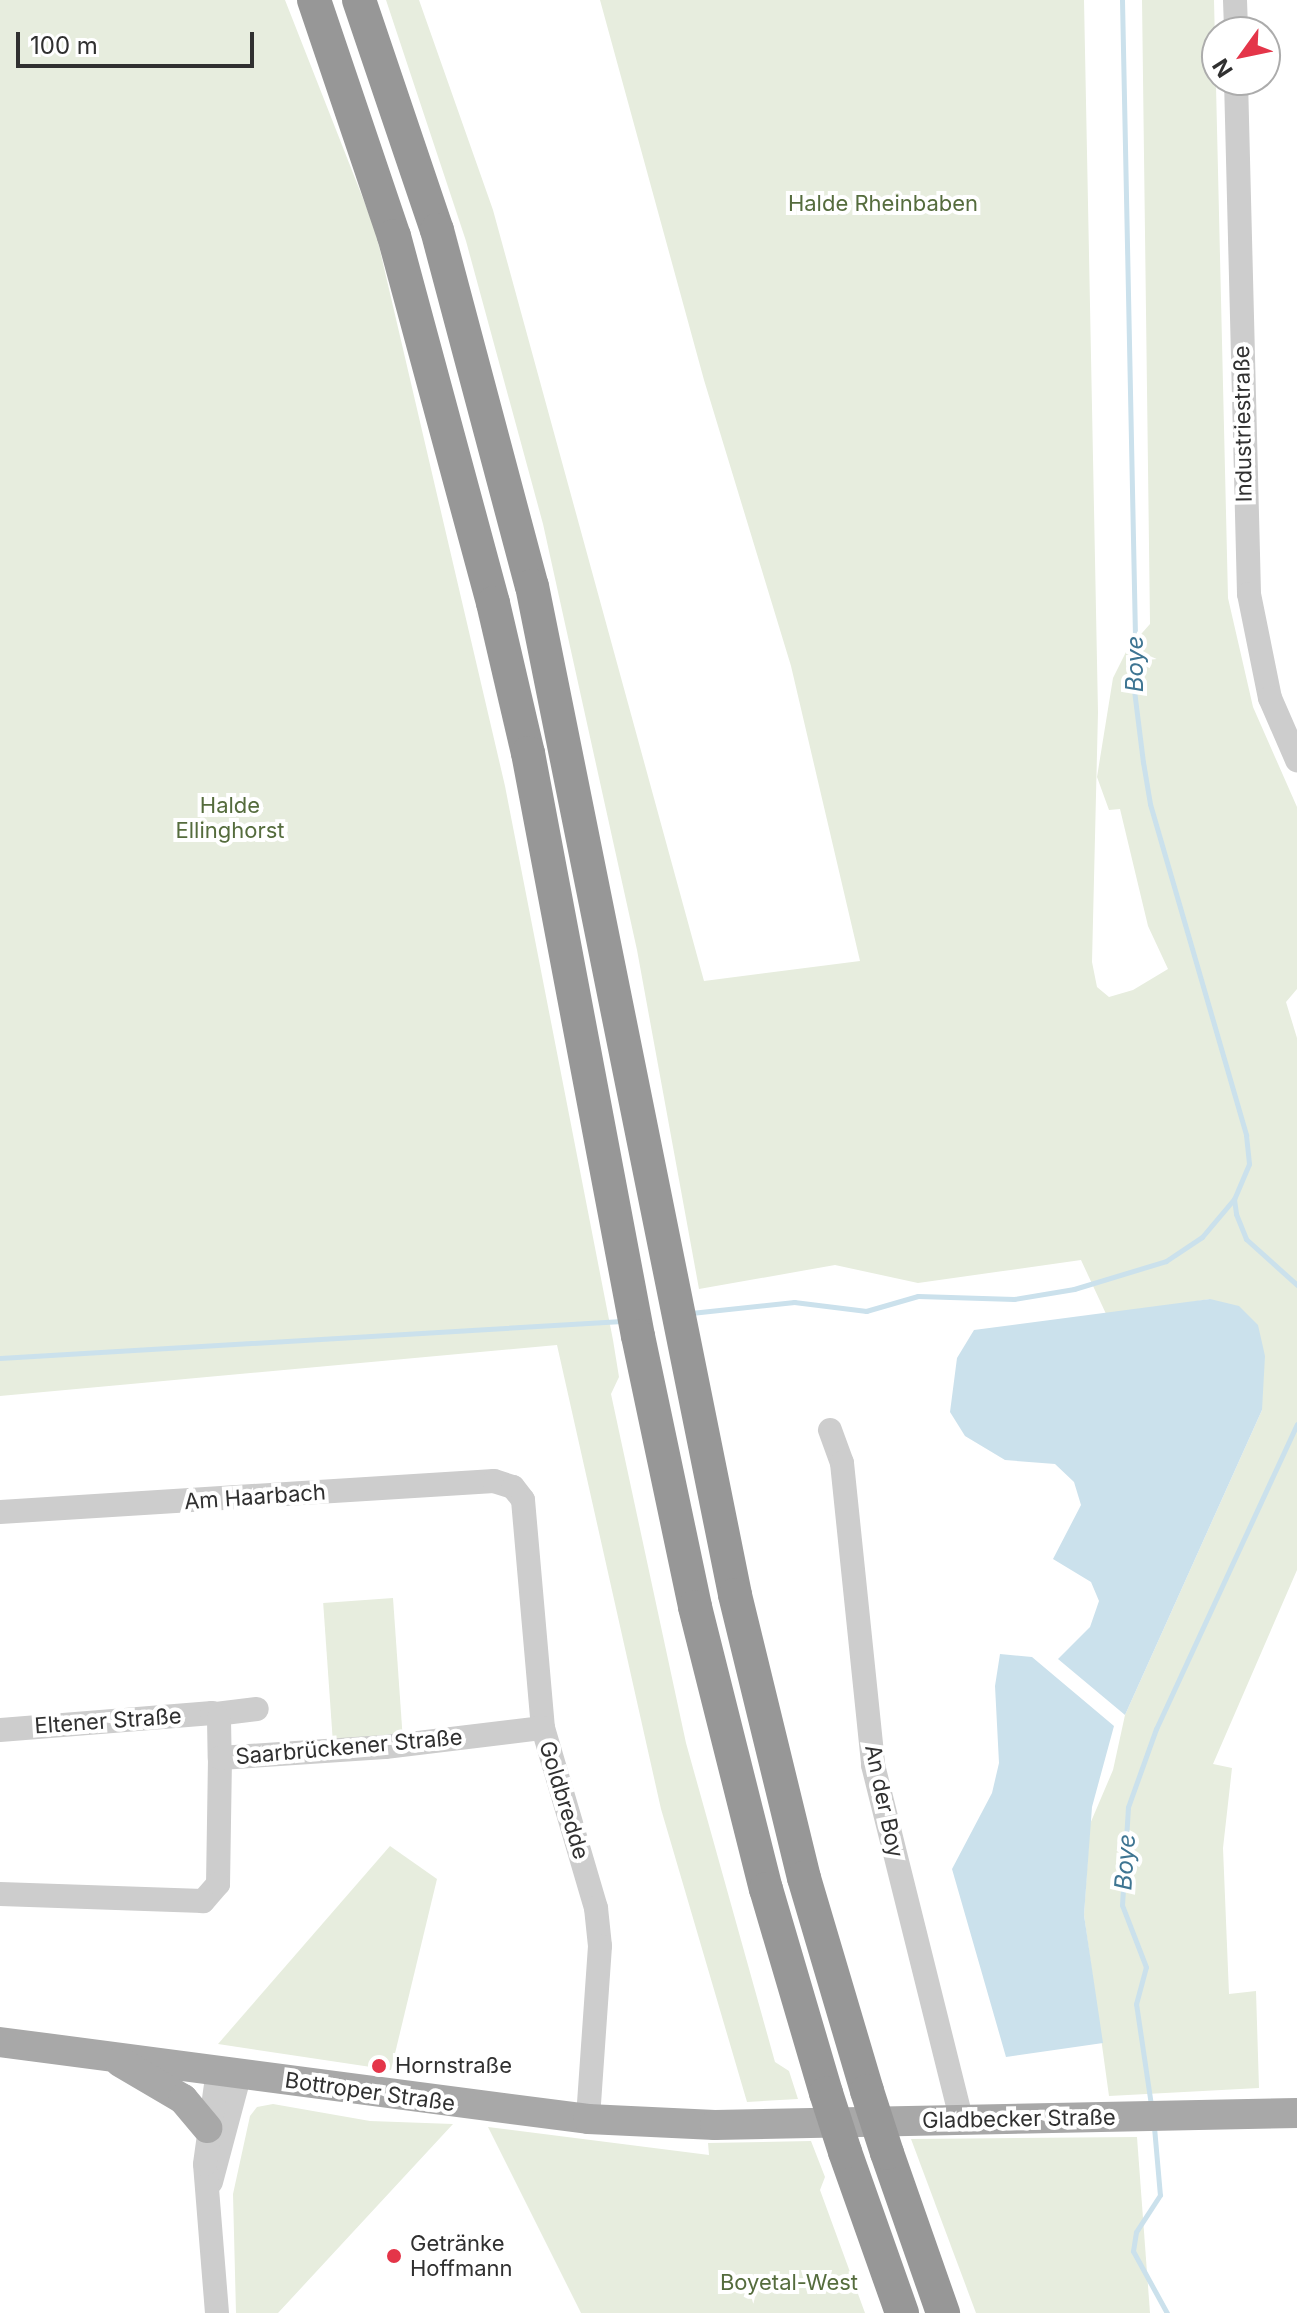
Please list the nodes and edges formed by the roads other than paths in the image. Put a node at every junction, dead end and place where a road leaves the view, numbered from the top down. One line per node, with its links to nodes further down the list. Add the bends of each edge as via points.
1 (314, 0): 24 (highway, bridge, via 394,236 493,603 528,753 638,1336 726,1736 826,2093)
2 (359, 0): 25 (highway, bridge, via 437,230 532,586 679,1329 755,1681 867,2091)
3 (1236, 96): 4 (street, Industriestraße, via 1245,555 1262,670)
4 (1297, 760)
5 (830, 1430): 19 (street, An der Boy, via 842,1463 873,1765)
6 (510, 1484): 7 (street, Am Haarbach); 10 (street, Goldbredde, via 523,1500)
7 (0, 1512)
8 (257, 1709): 9 (street, Eltener Straße)
9 (216, 1714): 11 (street, Eltener Straße); 12 (street)
10 (543, 1728): 12 (street, Saarbrückener Straße, via 385,1747); 18 (street, Goldbredde, via 596,1908 600,1946)
11 (0, 1730)
12 (220, 1758): 13 (street, Saarbrückener Straße, via 218,1884 203,1901)
13 (0, 1894)
14 (0, 2042): 15 (main road, Bottroper Straße)
15 (115, 2058): 16 (main road, Bottroper Straße); 21 (main road, via 183,2099)
16 (229, 2072): 18 (main road, Bottroper Straße, via 487,2110); 21 (street); 22 (street, via 220,2164)
17 (1297, 2113): 19 (main road, Gladbecker Straße)
18 (588, 2119): 20 (main road, Bottroper Straße)
19 (962, 2121): 20 (main road, Gladbecker Straße)
20 (741, 2124)
21 (207, 2128): 22 (street)
22 (210, 2185): 23 (street)
23 (217, 2313)
24 (902, 2313)
25 (943, 2313)

